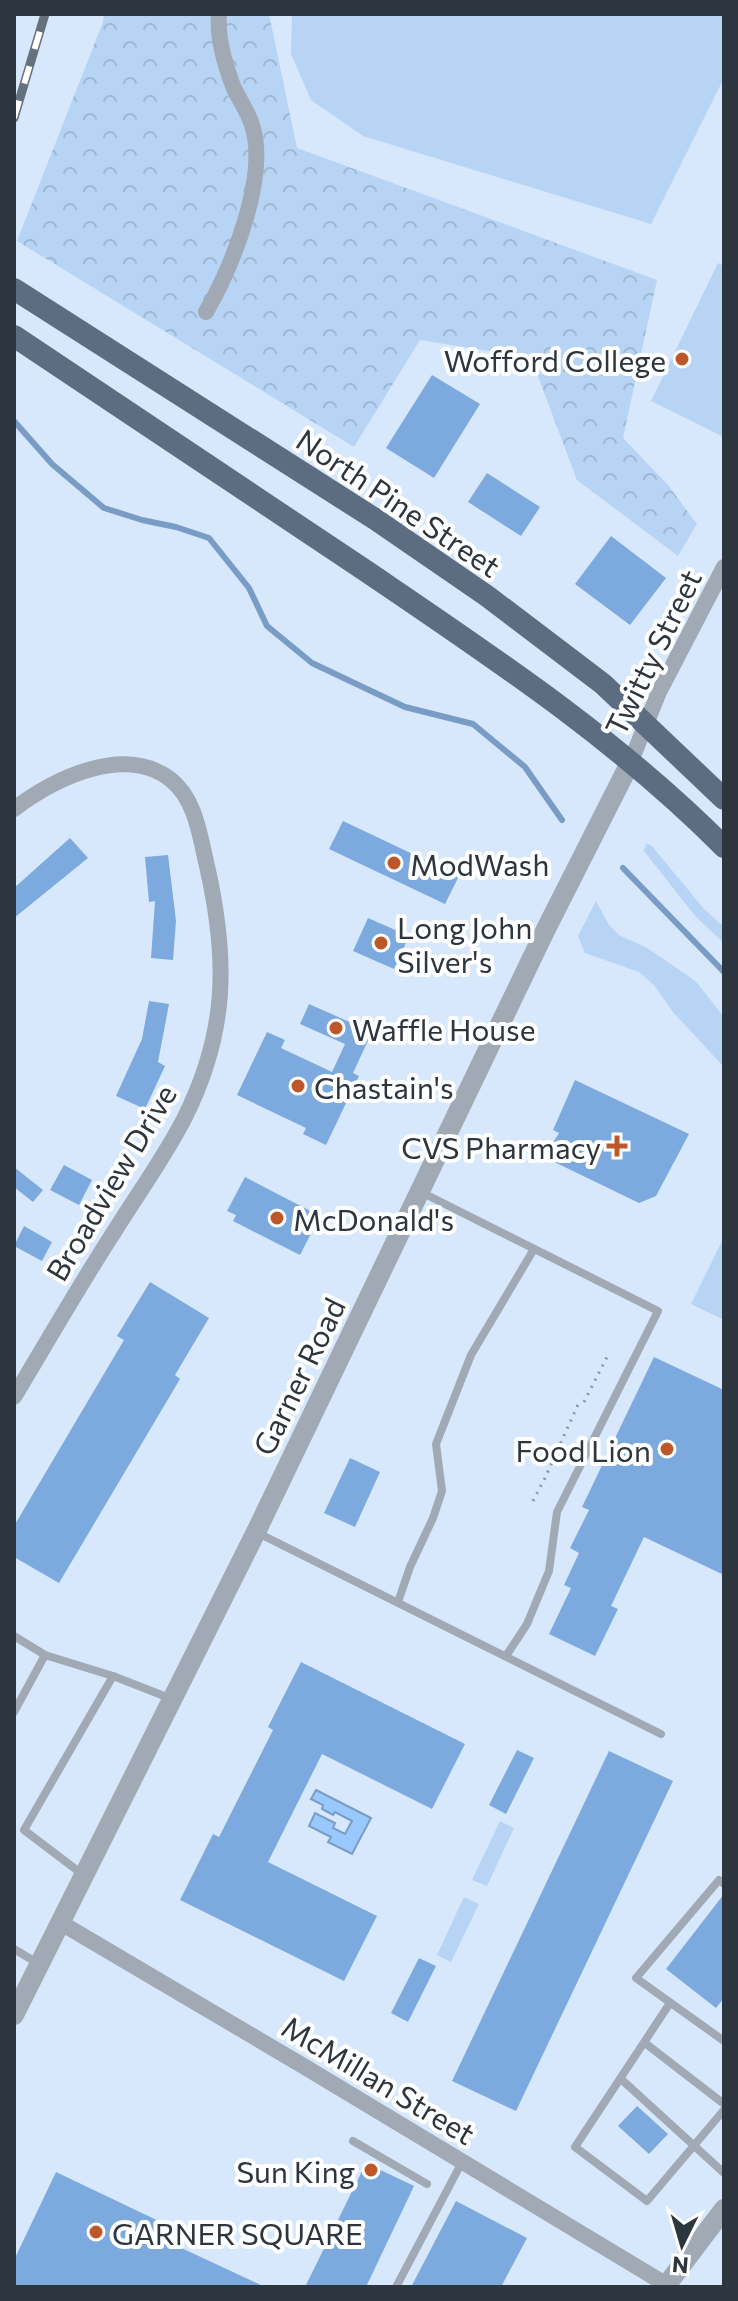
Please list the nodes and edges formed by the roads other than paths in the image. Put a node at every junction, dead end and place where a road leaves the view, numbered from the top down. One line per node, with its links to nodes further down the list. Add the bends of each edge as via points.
1 (219, 14): 3 (street, via 220,37 257,140 258,158 240,234)
2 (14, 289): 6 (highway, North Pine Street, via 419,549 603,684)
3 (206, 312)
4 (14, 336): 7 (highway, via 447,626)
5 (724, 567): 6 (street, Twitty Street)
6 (646, 725): 7 (street, Twitty Street); 8 (highway, North Pine Street)
7 (631, 761): 10 (highway); 11 (street, Garner Road)
8 (724, 799)
9 (14, 809): 13 (street, Broadview Drive, via 76,774 111,766 163,774 188,800 196,820 215,903 222,977 211,1051 183,1121)
10 (724, 847)
11 (420, 1192): 12 (lane); 14 (street, Garner Road)
12 (534, 1249): 15 (lane, via 471,1355 436,1444 442,1491); 18 (lane, via 658,1311 557,1512 549,1571 527,1624)
13 (14, 1397)
14 (256, 1532): 15 (lane); 20 (street, Garner Road)
15 (398, 1602): 18 (lane)
16 (14, 1636): 17 (lane)
17 (45, 1655): 19 (lane); 21 (lane)
18 (506, 1656): 22 (lane)
19 (113, 1676): 20 (lane); 24 (lane)
20 (172, 1700): 25 (street, Garner Road)
21 (14, 1712)
22 (661, 1734)
23 (14, 1823): 24 (lane)
24 (24, 1830): 25 (lane)
25 (85, 1876): 27 (street, Garner Road)
26 (724, 1884): 30 (lane, via 719,1880 636,1978)
27 (61, 1923): 29 (street, Garner Road); 39 (street, McMillan Street)
28 (14, 1949): 29 (lane)
29 (39, 1965): 31 (street, Garner Road)
30 (670, 2003): 32 (lane); 33 (lane)
31 (14, 2015)
32 (724, 2041)
33 (645, 2043): 34 (lane); 35 (lane)
34 (621, 2079): 38 (lane); 38 (lane, via 575,2147 647,2201)
35 (724, 2104)
36 (724, 2110): 38 (lane)
37 (353, 2141): 41 (lane)
38 (694, 2146): 40 (lane)
39 (462, 2162): 43 (street, McMillan Street); 44 (lane)
40 (724, 2173)
41 (427, 2184)
42 (724, 2209): 43 (street)
43 (666, 2286)
44 (396, 2287)

